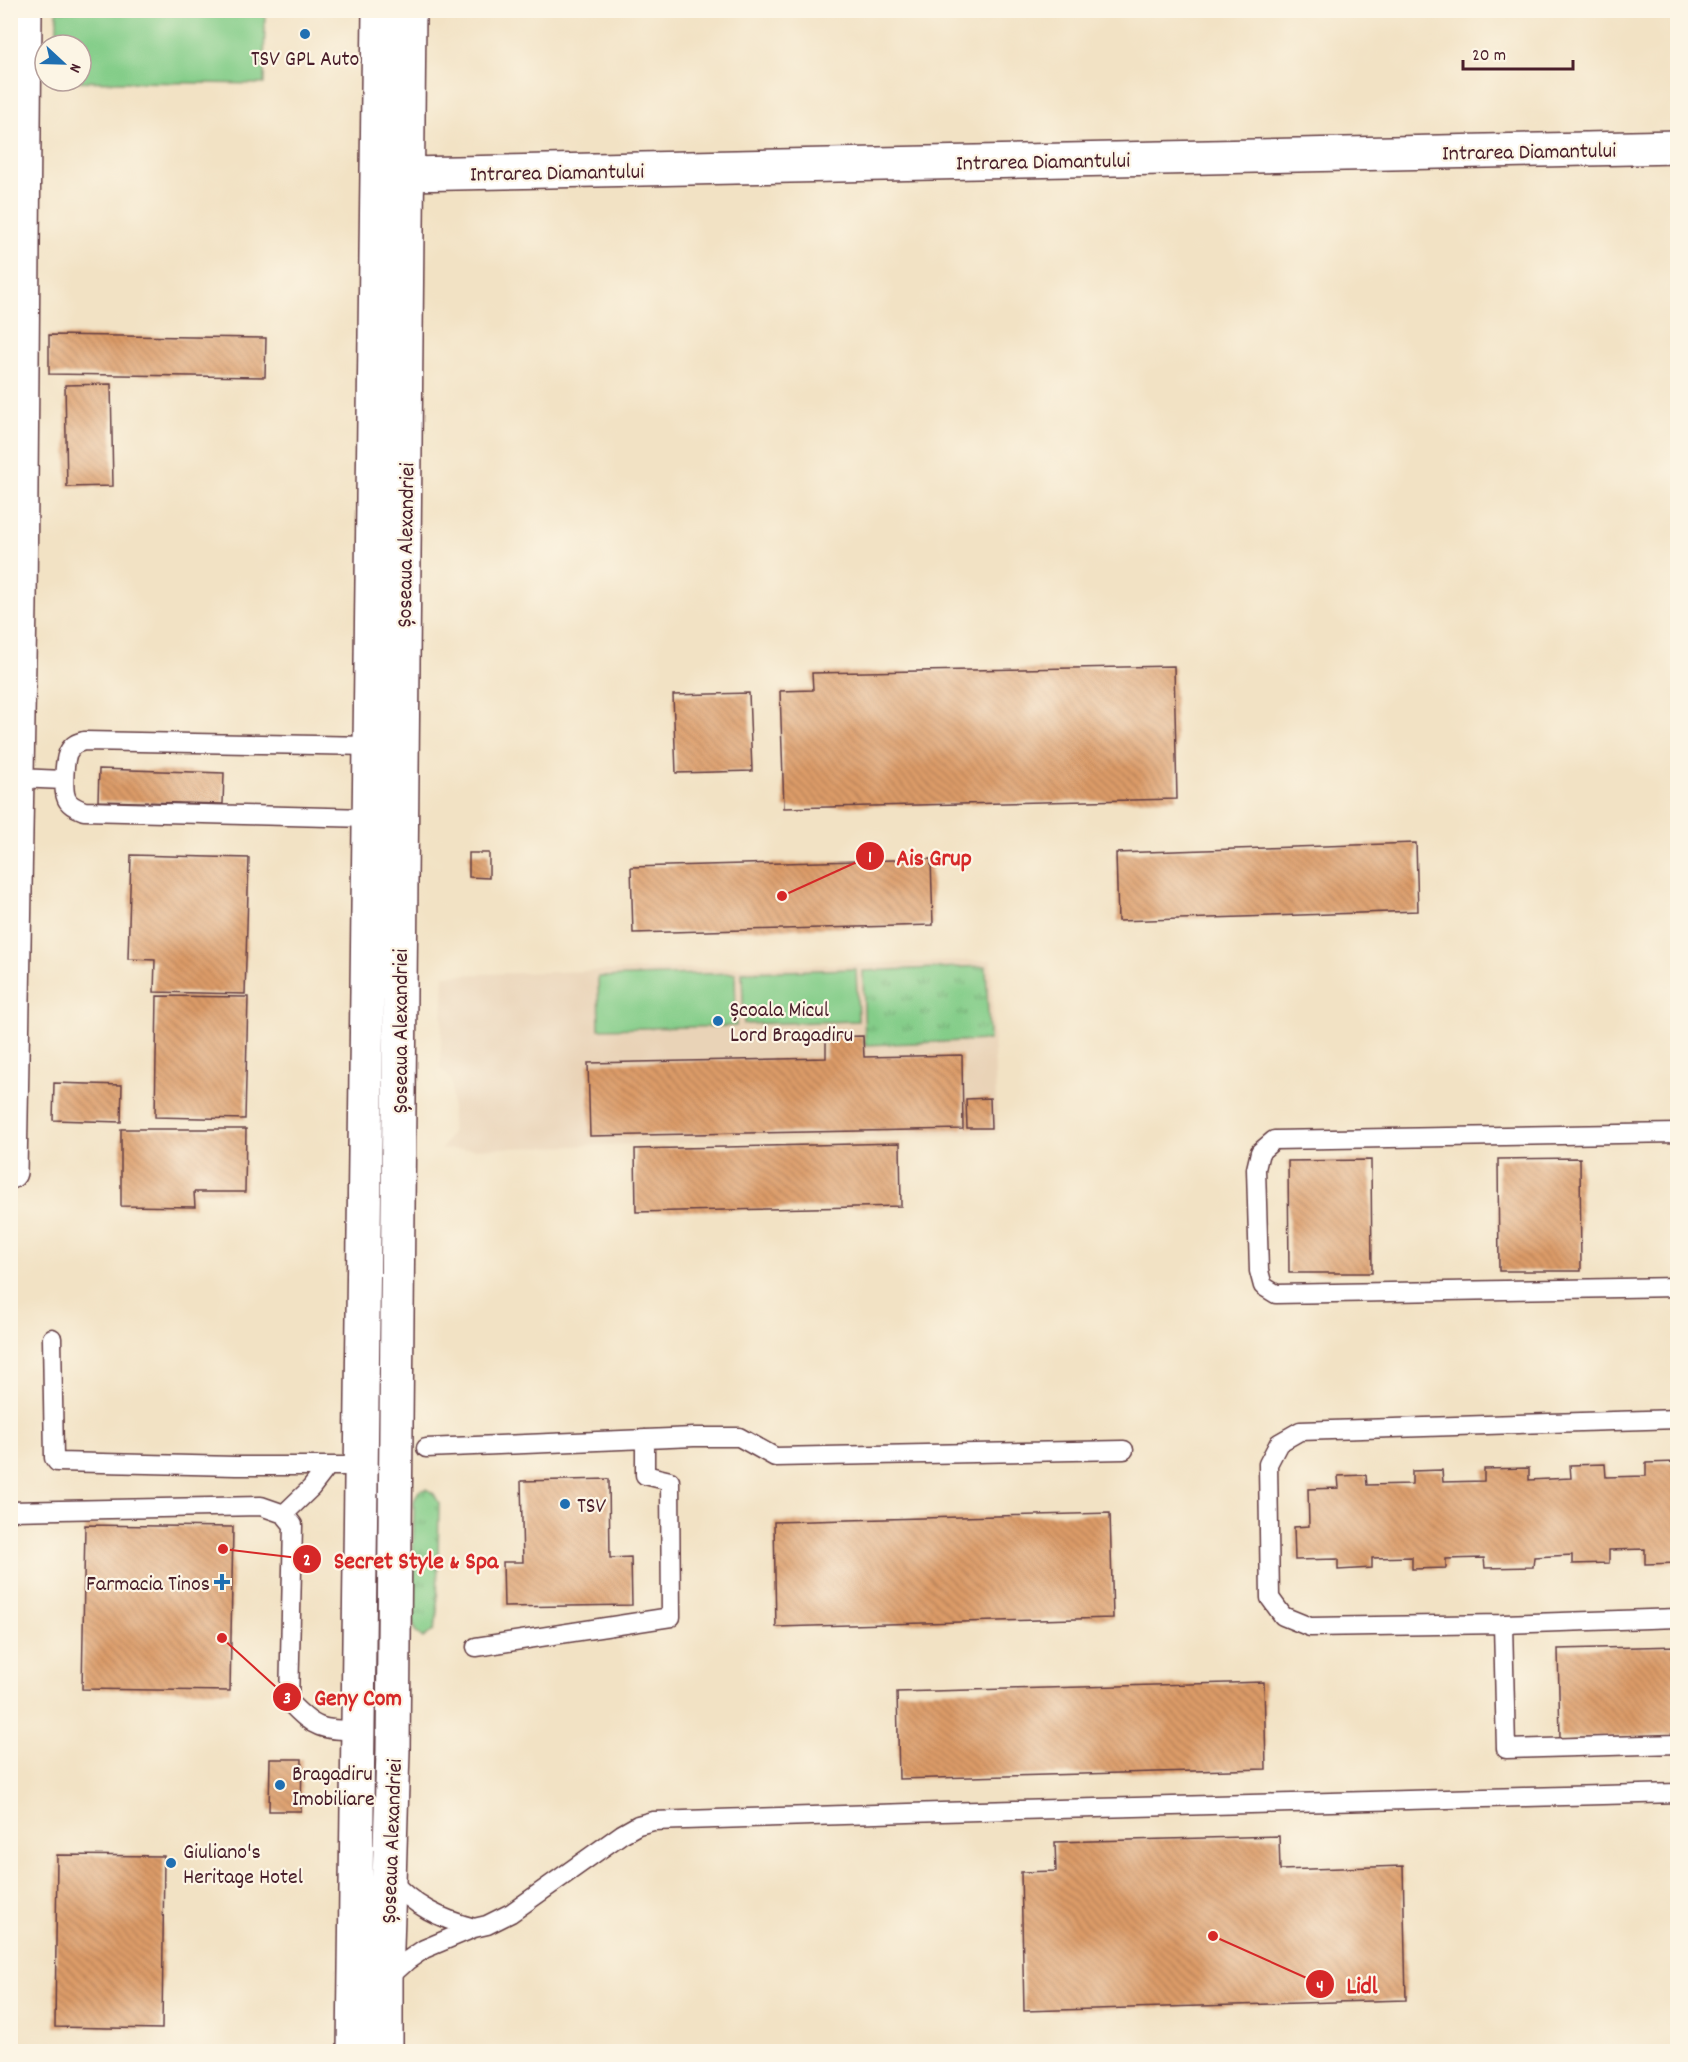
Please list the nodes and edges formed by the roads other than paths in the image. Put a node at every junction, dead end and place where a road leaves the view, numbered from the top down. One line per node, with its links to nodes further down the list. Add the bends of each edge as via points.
1 (25, 10): 6 (main road)
2 (379, 10): 7 (main road, Șoseaua Alexandriei)
3 (409, 10): 5 (main road, Șoseaua Alexandriei)
4 (1677, 147): 5 (main road, Intrarea Diamantului)
5 (408, 174): 29 (main road, Șoseaua Alexandriei)
6 (15, 603): 8 (main road)
7 (370, 746): 9 (lane, via 84,741 74,744 67,753); 10 (main road, Șoseaua Alexandriei)
8 (17, 778): 9 (lane); 12 (main road)
9 (64, 780): 10 (lane, via 66,798 73,807 84,811)
10 (369, 818): 20 (main road, Șoseaua Alexandriei)
11 (1677, 1133): 13 (lane, via 1274,1140 1260,1152 1256,1169 1259,1271 1263,1286 1276,1294)
12 (10, 1172)
13 (1677, 1287)
14 (52, 1338): 19 (lane, via 57,1462)
15 (1677, 1419): 24 (lane, via 1300,1431 1279,1443 1268,1464 1270,1599 1283,1616 1310,1627)
16 (645, 1439): 17 (lane); 18 (lane, via 739,1437 775,1457); 25 (lane, via 645,1475 670,1481 671,1617)
17 (426, 1448)
18 (1124, 1450)
19 (328, 1466): 20 (lane); 22 (lane)
20 (361, 1466): 26 (main road, Șoseaua Alexandriei)
21 (10, 1511): 22 (lane, via 261,1506)
22 (284, 1514): 26 (lane, via 293,1525 289,1702 303,1717 326,1730)
23 (1677, 1618): 24 (lane)
24 (1503, 1624): 27 (lane, via 1506,1749)
25 (476, 1647)
26 (358, 1730): 32 (main road, Șoseaua Alexandriei)
27 (1677, 1744)
28 (1677, 1793): 30 (lane, via 653,1821 622,1834 511,1913)
29 (390, 1879): 30 (lane, via 427,1911); 31 (main road, Șoseaua Alexandriei)
30 (474, 1928): 31 (lane, via 424,1949)
31 (386, 1980): 33 (main road, Șoseaua Alexandriei)
32 (354, 2052)
33 (386, 2052)

